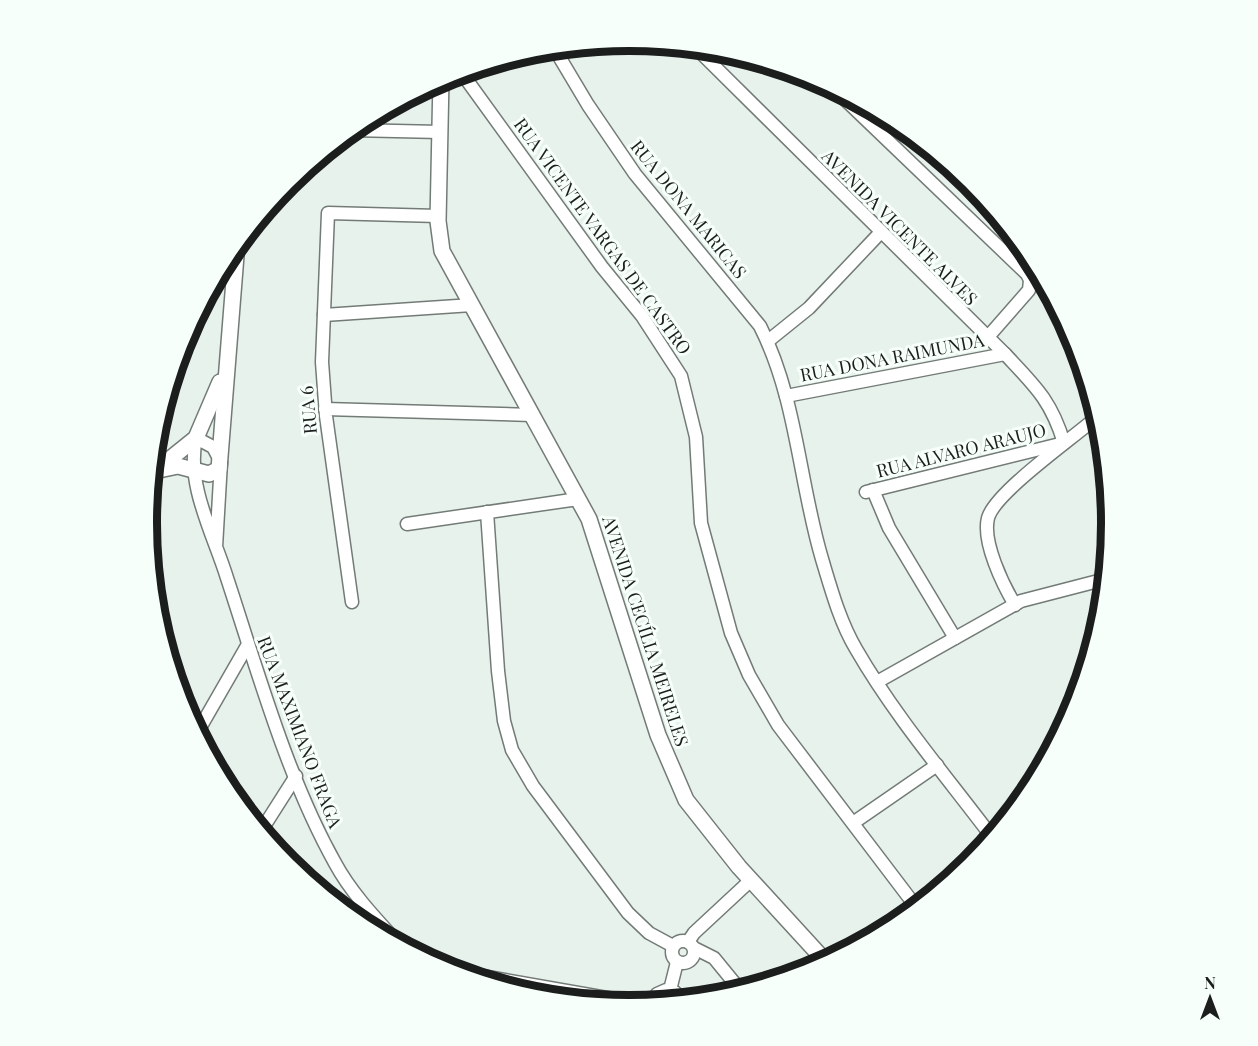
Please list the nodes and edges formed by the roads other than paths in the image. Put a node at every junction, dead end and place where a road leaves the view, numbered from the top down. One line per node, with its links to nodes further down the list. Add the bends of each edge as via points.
1 (559, 56): 14 (street, RUA DONA MARICAS, via 635,174 699,249)
2 (705, 57): 9 (street, AVENIDA VICENTE ALVES)
3 (466, 80): 41 (street, RUA VICENTE VARGAS DE CASTRO, via 642,316 681,376 696,437 701,523 730,633 778,724)
4 (441, 90): 7 (street, AVENIDA CECÍLIA MEIRELES)
5 (854, 109): 13 (street, via 1027,274 1029,290)
6 (368, 130): 7 (street)
7 (440, 132): 8 (street, AVENIDA CECÍLIA MEIRELES)
8 (438, 216): 11 (street, AVENIDA CECÍLIA MEIRELES, via 442,251); 12 (street, RUA 6, via 328,213)
9 (880, 232): 13 (street, AVENIDA VICENTE ALVES); 14 (street, via 809,308)
10 (235, 264): 16 (street)
11 (472, 305): 12 (street); 19 (street, AVENIDA CECÍLIA MEIRELES)
12 (324, 315): 18 (street, RUA 6)
13 (987, 338): 15 (street, AVENIDA VICENTE ALVES)
14 (768, 341): 17 (street, RUA DONA MARICAS)
15 (1005, 354): 17 (street, RUA DONA RAIMUNDA); 22 (street, AVENIDA VICENTE ALVES, via 1046,398)
16 (227, 356): 21 (street, via 218,390); 23 (street)
17 (786, 396): 36 (street, RUA DONA MARICAS, via 822,559 855,647)
18 (325, 409): 19 (street); 32 (street, RUA 6)
19 (532, 415): 27 (street, AVENIDA CECÍLIA MEIRELES)
20 (1090, 422): 22 (street)
21 (196, 438): 23 (street, via 207,441); 24 (street); 26 (street, RUA MAXIMIANO FRAGA)
22 (1064, 443): 33 (street, via 997,504 988,518 988,537); 34 (street, RUA ALVARO ARAUJO, via 870,491)
23 (221, 462): 26 (street, via 214,473); 30 (street, RUA MAXIMIANO FRAGA)
24 (161, 466)
25 (160, 470): 26 (street, via 178,466)
26 (194, 472): 30 (street, RUA MAXIMIANO FRAGA)
27 (578, 499): 28 (street); 43 (street, AVENIDA CECÍLIA MEIRELES, via 589,519 658,735 687,800)
28 (487, 512): 29 (street); 47 (street, via 498,671 512,750 533,786 628,914 649,933)
29 (407, 524)
30 (216, 547): 35 (street, RUA MAXIMIANO FRAGA)
31 (1097, 581): 33 (street)
32 (352, 602)
33 (1015, 605): 34 (street)
34 (955, 638): 36 (street)
35 (247, 646): 37 (street); 39 (street, RUA MAXIMIANO FRAGA)
36 (877, 682): 38 (street, RUA DONA MARICAS)
37 (202, 724)
38 (937, 765): 41 (street); 42 (street, RUA DONA MARICAS)
39 (296, 776): 40 (street); 45 (street, RUA MAXIMIANO FRAGA, via 314,825 337,867)
40 (266, 824)
41 (854, 824): 44 (street, RUA VICENTE VARGAS DE CASTRO)
42 (987, 830)
43 (751, 880): 46 (street, via 694,933); 48 (street, AVENIDA CECÍLIA MEIRELES)
44 (911, 900)
45 (386, 927)
46 (691, 945): 47 (street, via 680,941); 49 (street, via 690,961); 50 (street, via 714,958)
47 (673, 946): 49 (street, via 672,955)
48 (819, 955)
49 (677, 962): 51 (street)
50 (734, 983)
51 (670, 990): 52 (street); 53 (street)
52 (673, 993)
53 (657, 994)

